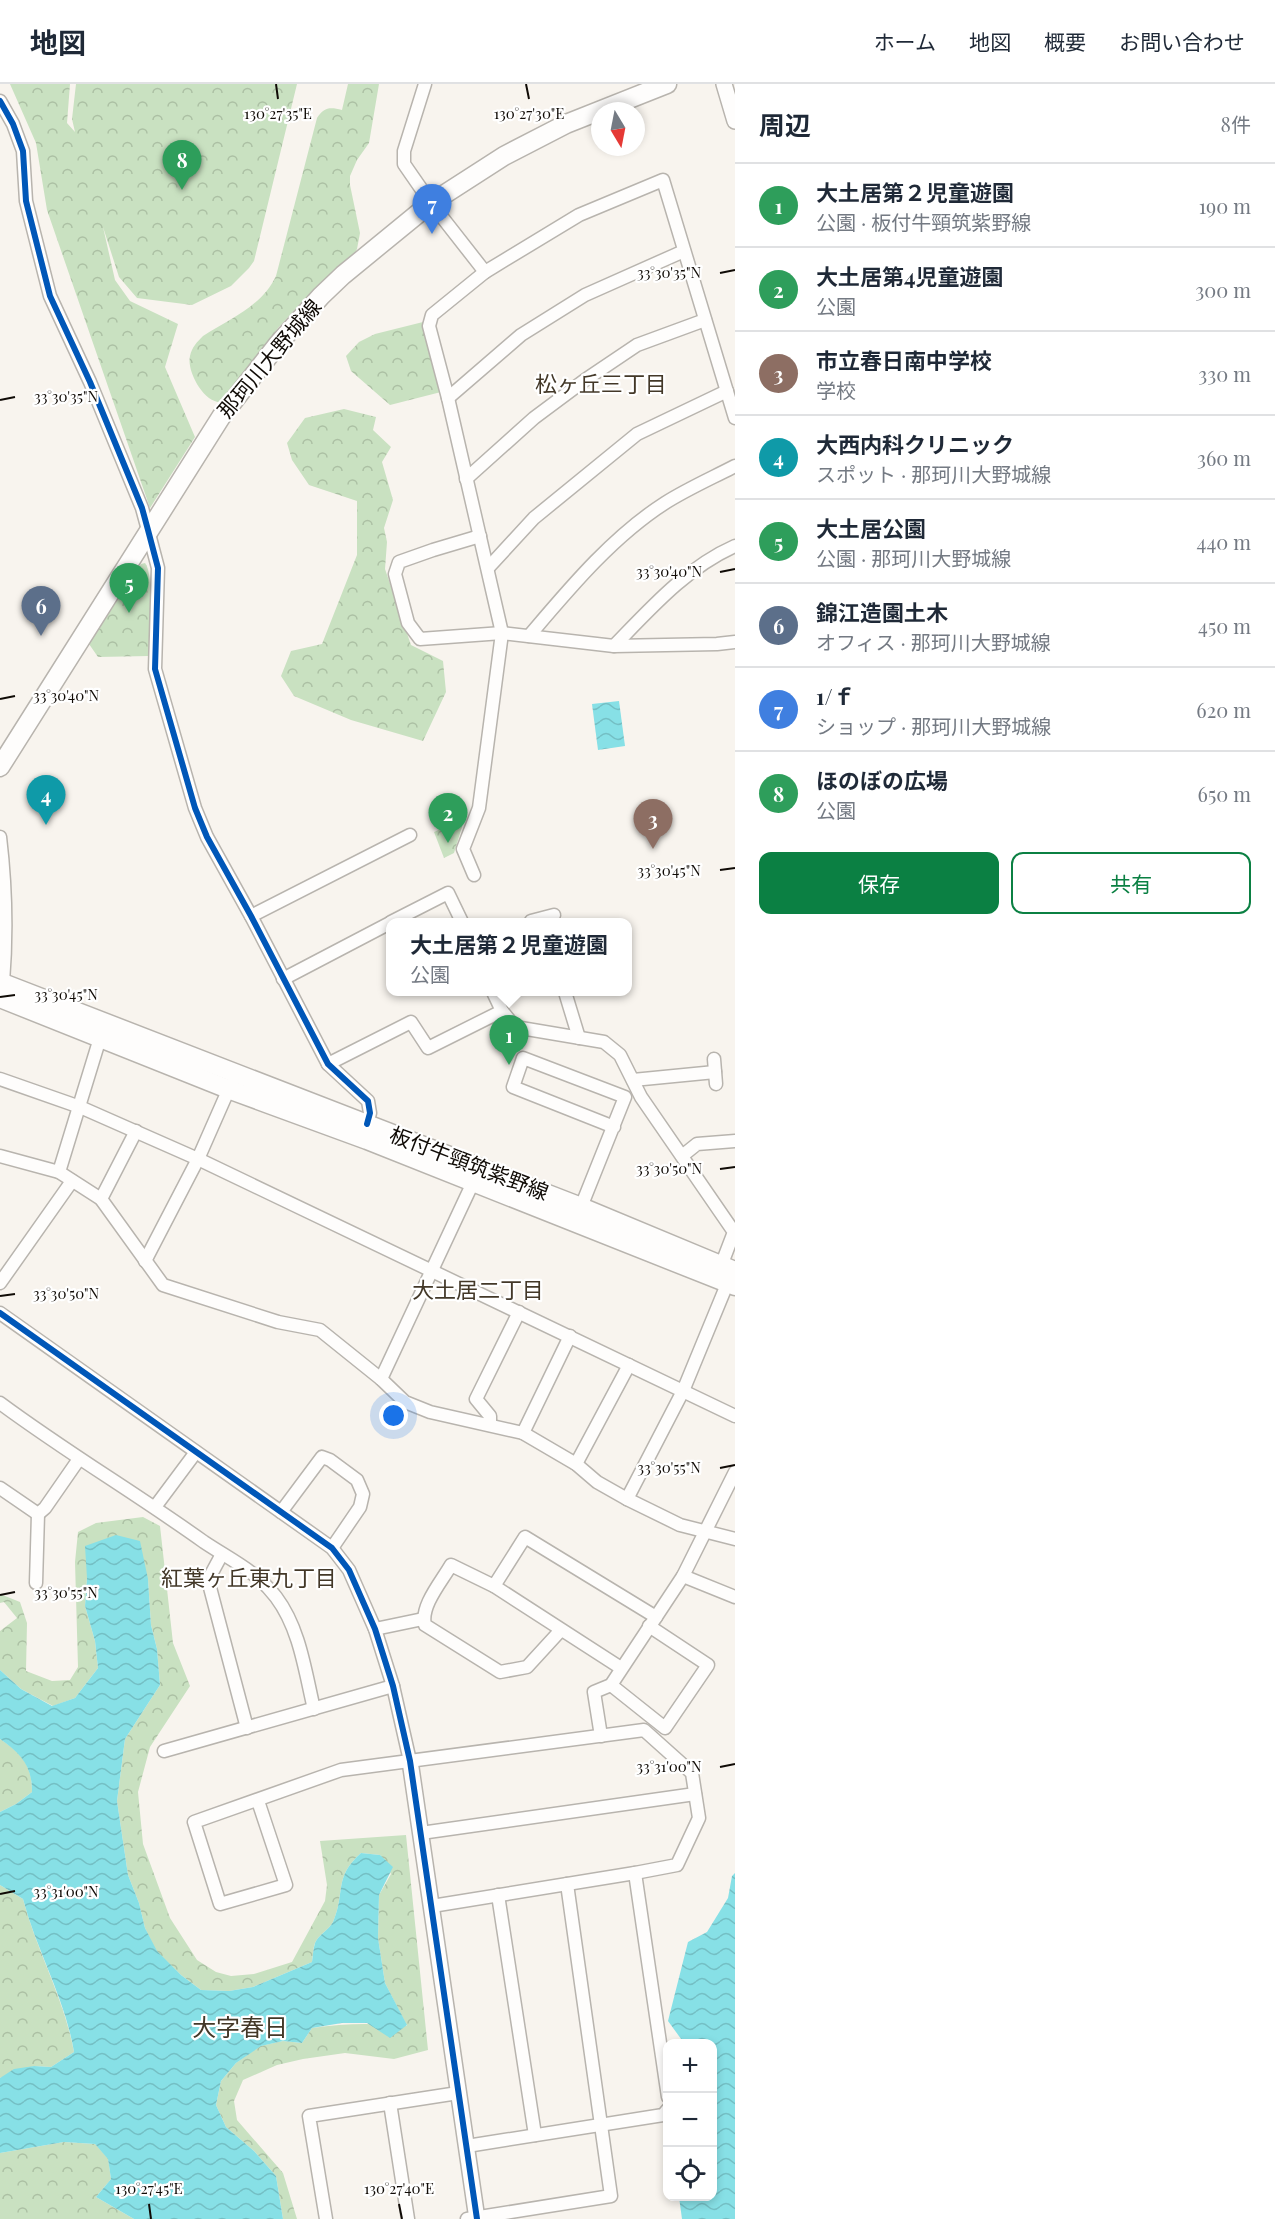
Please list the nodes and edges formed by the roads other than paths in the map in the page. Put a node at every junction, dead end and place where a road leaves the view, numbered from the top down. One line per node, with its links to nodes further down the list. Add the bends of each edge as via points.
1 (425, 84): 8 (street, via 404,151 404,164)
2 (667, 84): 8 (main road, 那珂川大野城線, via 539,137)
3 (723, 84): 6 (street)
4 (0, 101): 7 (street)
5 (0, 119): 7 (street)
6 (735, 121)
7 (13, 124): 17 (street, via 23,151 26,201 50,297 90,382)
8 (430, 203): 10 (street); 17 (main road, 那珂川大野城線, via 343,275 278,344 221,417)
9 (684, 251): 10 (street, via 663,180 579,215); 11 (street); 13 (street, via 585,295 521,335)
10 (485, 272): 13 (street, via 432,315 429,326)
11 (705, 320): 12 (street); 16 (street, via 637,345 602,368 534,418)
12 (727, 391): 14 (street); 20 (street, via 638,434 534,518)
13 (448, 398): 16 (street)
14 (734, 411)
15 (735, 466): 22 (street, via 664,504 622,537)
16 (466, 479): 18 (street)
17 (148, 530): 25 (main road, 那珂川大野城線); 29 (street, via 158,568 155,669 195,808)
18 (480, 536): 20 (street); 21 (street, via 399,562 395,574 408,623 420,639)
19 (735, 546): 24 (street, via 688,575)
20 (488, 568): 21 (street)
21 (502, 633): 22 (street); 28 (street, via 478,808 464,849)
22 (529, 636): 24 (street)
23 (735, 642): 24 (street)
24 (615, 646)
25 (0, 767)
26 (410, 835): 29 (street)
27 (0, 837): 34 (street, via 6,901)
28 (474, 875)
29 (251, 916): 33 (street)
30 (400, 918): 31 (street, via 448,892)
31 (460, 918)
32 (386, 926): 33 (street)
33 (283, 979): 40 (street)
34 (1, 988): 38 (main road, 板付牛頸筑紫野線); 44 (main road, 板付牛頸筑紫野線)
35 (495, 996): 37 (street)
36 (566, 996): 39 (street)
37 (502, 1011): 39 (street, via 515,1027); 40 (street, via 428,1048 411,1022)
38 (100, 1038): 44 (main road, 板付牛頸筑紫野線); 45 (street)
39 (579, 1038): 43 (street, via 603,1042 620,1055)
40 (328, 1064): 46 (street, via 368,1101)
41 (715, 1072): 43 (street)
42 (0, 1079): 45 (street)
43 (633, 1080): 51 (street)
44 (232, 1081): 46 (main road, 板付牛頸筑紫野線); 52 (street); 54 (main road, 板付牛頸筑紫野線, via 367,1140)
45 (80, 1107): 48 (street); 53 (street)
46 (367, 1124): 54 (main road, 板付牛頸筑紫野線)
47 (614, 1127): 47 (street, via 625,1097 523,1058 513,1087); 57 (street)
48 (136, 1131): 52 (street); 56 (street)
49 (731, 1145): 51 (street, via 697,1144)
50 (0, 1156): 53 (street)
51 (682, 1156): 60 (street, via 734,1232)
52 (198, 1158): 58 (street); 59 (street)
53 (59, 1172): 55 (street)
54 (477, 1176): 57 (main road, 板付牛頸筑紫野線); 59 (street); 60 (main road, 板付牛頸筑紫野線)
55 (72, 1182): 56 (street); 61 (street)
56 (101, 1199): 58 (street)
57 (581, 1207): 60 (main road, 板付牛頸筑紫野線)
58 (144, 1261): 66 (street, via 163,1285 278,1322 320,1330)
59 (432, 1270): 62 (street); 66 (street)
60 (730, 1275): 67 (street)
61 (0, 1283)
62 (519, 1312): 64 (street); 70 (street, via 476,1399 490,1416)
63 (0, 1313): 72 (street)
64 (570, 1336): 65 (street); 71 (street)
65 (628, 1365): 67 (street); 74 (street)
66 (381, 1379): 70 (street, via 405,1402 429,1412)
67 (683, 1391): 69 (street); 77 (street)
68 (0, 1403): 73 (street)
69 (735, 1416)
70 (490, 1425): 71 (street)
71 (523, 1433): 74 (street)
72 (196, 1452): 78 (street); 79 (street)
73 (79, 1459): 78 (street); 80 (street)
74 (576, 1464): 77 (street)
75 (735, 1472): 81 (street)
76 (0, 1488): 80 (street)
77 (627, 1499): 81 (street)
78 (155, 1507): 84 (street)
79 (281, 1512): 83 (street); 83 (street, via 322,1457 330,1460 357,1480 363,1494 360,1507)
80 (38, 1514): 86 (street)
81 (706, 1533): 82 (street); 85 (street)
82 (735, 1539)
83 (332, 1548): 91 (street, via 349,1569)
84 (222, 1554): 96 (street, via 256,1574 277,1598 298,1642); 97 (street, via 208,1580)
85 (683, 1576): 88 (street); 90 (street)
86 (36, 1583)
87 (494, 1586): 89 (street, via 451,1565); 90 (street, via 525,1538); 92 (street)
88 (735, 1597)
89 (423, 1618): 91 (street); 92 (street, via 425,1625 500,1672 527,1667)
90 (653, 1621): 93 (street); 94 (street, via 708,1665 702,1674 665,1728)
91 (375, 1629): 95 (street)
92 (560, 1631): 93 (street)
93 (621, 1668): 94 (street)
94 (610, 1685): 98 (street, via 594,1692)
95 (393, 1686): 96 (street); 100 (street)
96 (314, 1709): 97 (street)
97 (247, 1728): 99 (street)
98 (601, 1736): 100 (street); 101 (street, via 644,1730 692,1773)
99 (164, 1751)
100 (410, 1761): 102 (street, via 341,1770); 103 (street)
101 (695, 1794): 103 (street); 104 (street, via 699,1818 677,1865)
102 (258, 1800): 102 (street, via 194,1822 220,1904 286,1885)
103 (421, 1833): 107 (street)
104 (635, 1873): 105 (street); 109 (street)
105 (567, 1884): 106 (street); 112 (street)
106 (498, 1895): 107 (street); 113 (street)
107 (432, 1906): 108 (street)
108 (458, 2093): 110 (street); 114 (street)
109 (667, 2093)
110 (390, 2103): 115 (street, via 309,2116); 116 (street)
111 (663, 2115): 112 (street)
112 (602, 2125): 113 (street); 117 (street, via 611,2196)
113 (535, 2135): 114 (street)
114 (468, 2146): 117 (street)
115 (326, 2219)
116 (408, 2219)
117 (474, 2219)

